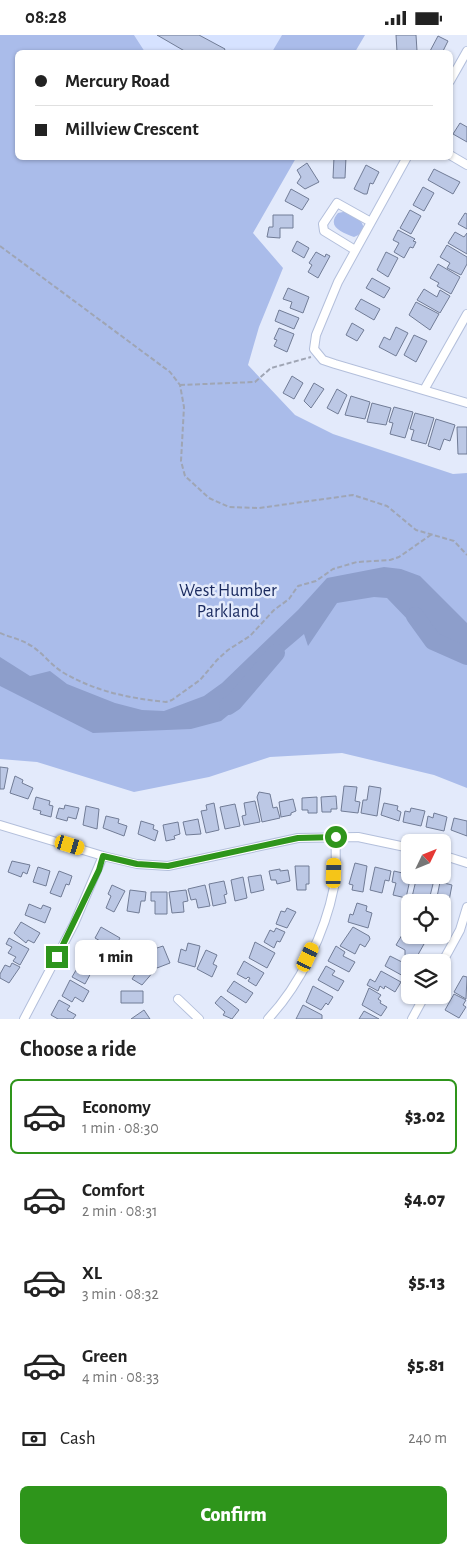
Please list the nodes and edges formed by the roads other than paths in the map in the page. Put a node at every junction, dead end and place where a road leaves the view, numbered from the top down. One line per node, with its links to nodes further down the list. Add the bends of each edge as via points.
1 (467, 51): 2 (street)
2 (453, 76)
3 (453, 157): 5 (street)
4 (405, 160): 6 (street)
5 (467, 165)
6 (371, 222): 7 (street); 7 (street, via 337,203 332,208 323,224 324,231)
7 (355, 250): 9 (street, via 316,335 314,349 317,355 335,364)
8 (467, 313): 9 (street)
9 (424, 391): 10 (street)
10 (467, 403)
11 (0, 825): 14 (street)
12 (336, 837): 13 (street, via 358,837); 14 (street, via 298,838 168,866 137,864); 23 (street, via 334,886 322,927 302,972)
13 (401, 846)
14 (103, 856): 21 (street, via 74,924)
15 (451, 858): 16 (street)
16 (467, 863)
17 (467, 907): 18 (street, via 460,930)
18 (447, 954)
19 (178, 999): 22 (street)
20 (420, 1004): 24 (street)
21 (24, 1019)
22 (199, 1019)
23 (268, 1019)
24 (412, 1019)

